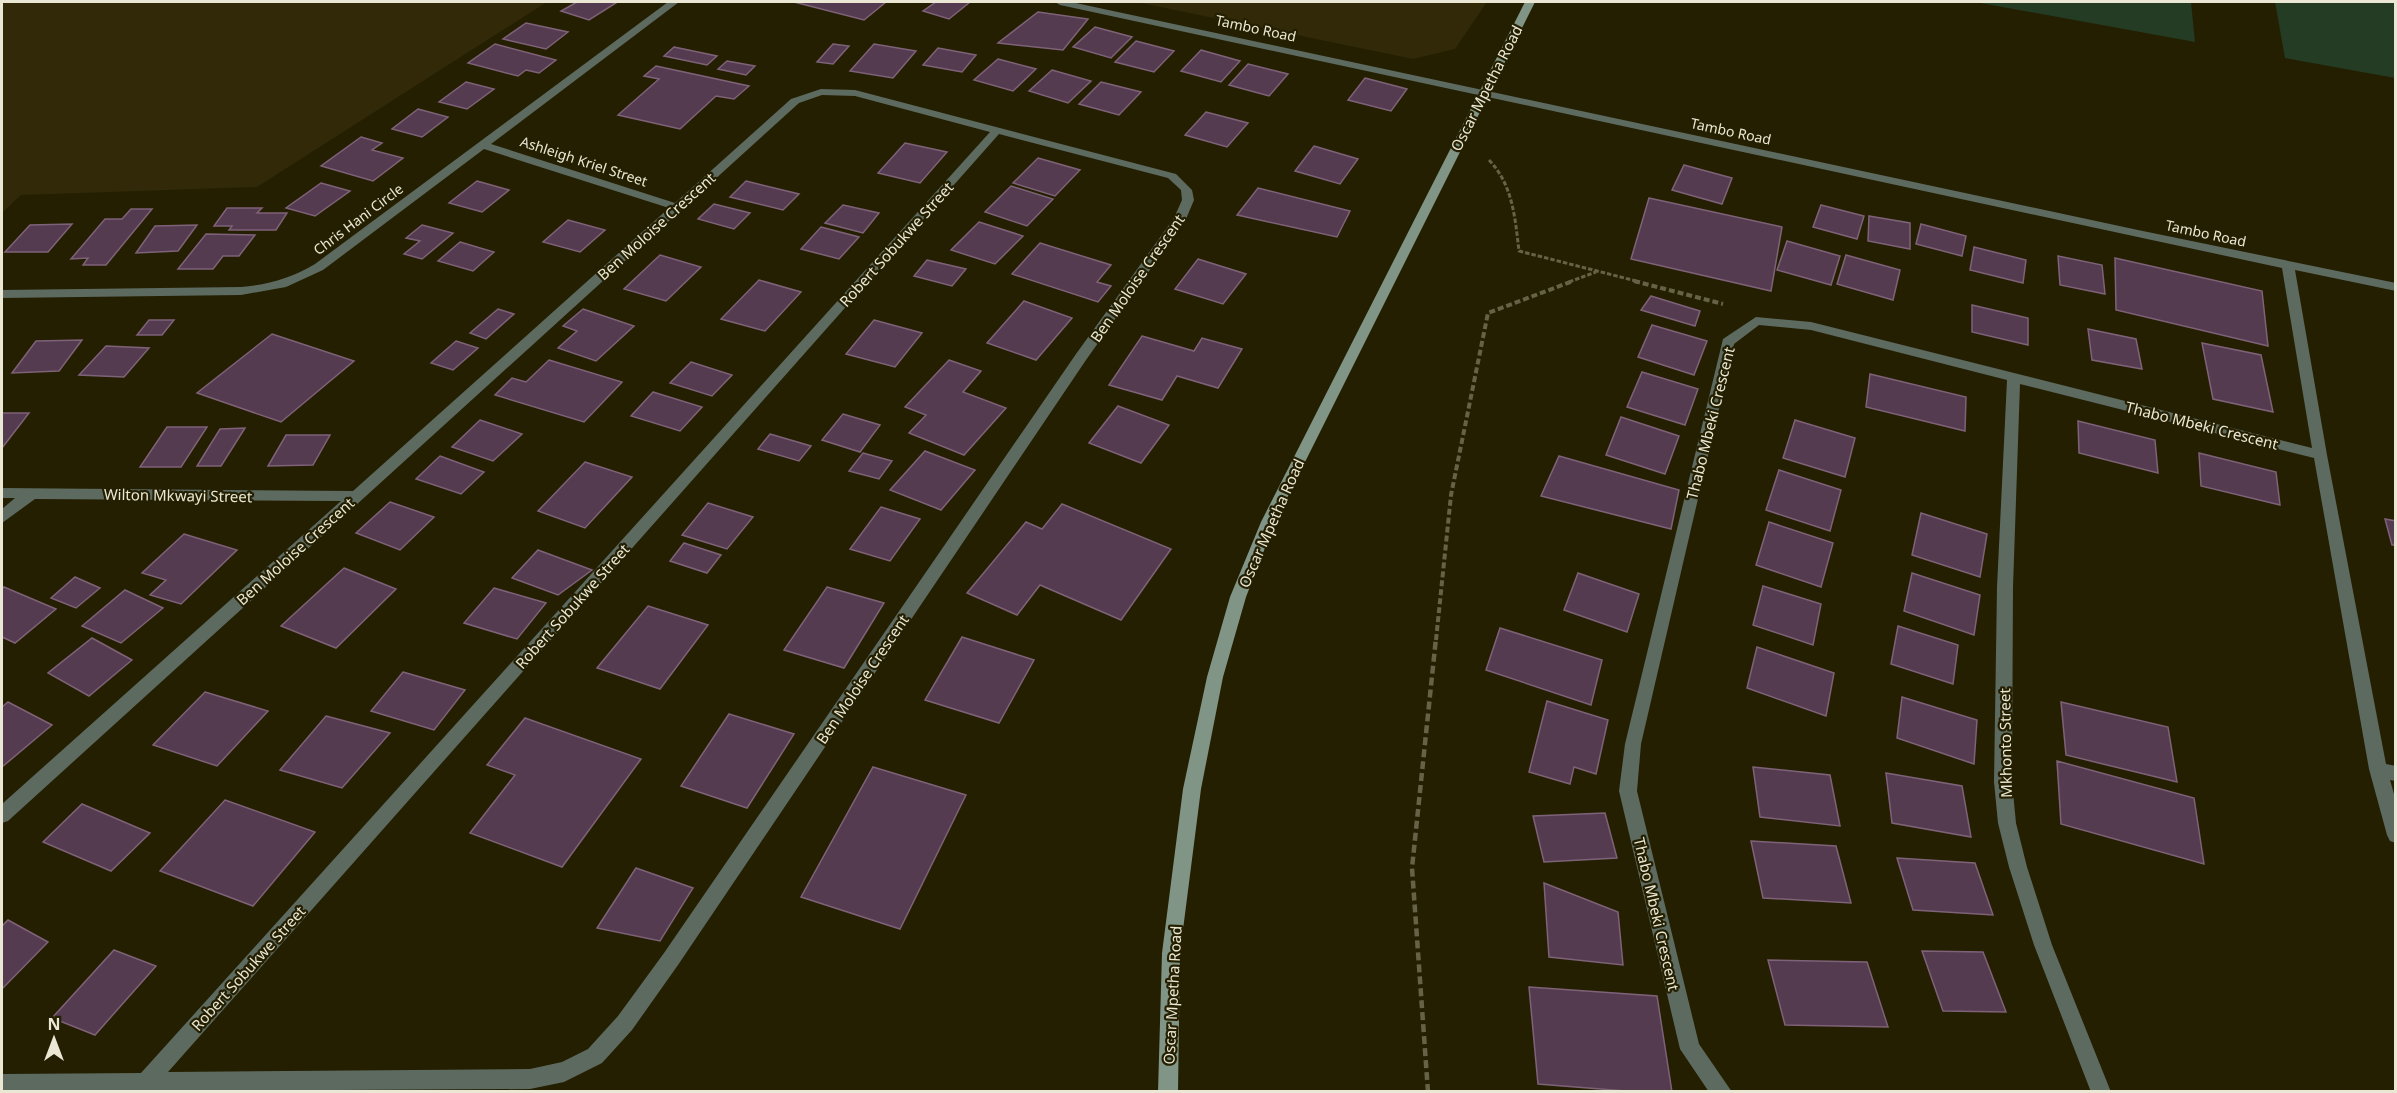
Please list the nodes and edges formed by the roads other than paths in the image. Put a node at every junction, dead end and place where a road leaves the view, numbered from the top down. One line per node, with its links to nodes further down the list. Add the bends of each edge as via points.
1 (674, 2): 6 (street, Chris Hani Circle)
2 (1060, 2): 4 (street, Tambo Road)
3 (1530, 2): 4 (street, Oscar Mpetha Road)
4 (1484, 92): 8 (street, Tambo Road); 23 (street, Oscar Mpetha Road, via 1268,522 1238,597 1215,677 1192,789 1171,953)
5 (997, 130): 7 (street, Ben Moloise Crescent, via 855,93 808,95 795,100); 21 (street, Robert Sobukwe Street); 21 (street, Ben Moloise Crescent, via 1172,176 1187,190 1187,206 625,1023 595,1056 564,1072 530,1079)
6 (482, 145): 7 (street, Ashleigh Kriel Street); 10 (street, Chris Hani Circle, via 319,267 280,286 241,291)
7 (677, 207): 15 (street, Ben Moloise Crescent)
8 (2288, 266): 9 (street, Tambo Road); 12 (street)
9 (2396, 286)
10 (2, 294)
11 (2014, 378): 12 (street, Thabo Mbeki Crescent); 24 (street, Thabo Mbeki Crescent, via 1811,326 1756,321 1728,342 1633,744 1628,791 1689,1049); 25 (street, Mkhonto Street, via 2005,587 2003,783 2007,823 2043,945)
12 (2320, 454): 17 (street)
13 (2, 493): 14 (street, Wilton Mkwayi Street)
14 (32, 493): 15 (street, Wilton Mkwayi Street); 16 (street)
15 (355, 496): 19 (street, Ben Moloise Crescent)
16 (2, 517)
17 (2378, 769): 18 (street); 20 (street)
18 (2396, 774)
19 (2, 815)
20 (2396, 835)
21 (146, 1082): 22 (street, Ben Moloise Crescent)
22 (2, 1084)
23 (1168, 1092)
24 (1722, 1092)
25 (2102, 1092)

